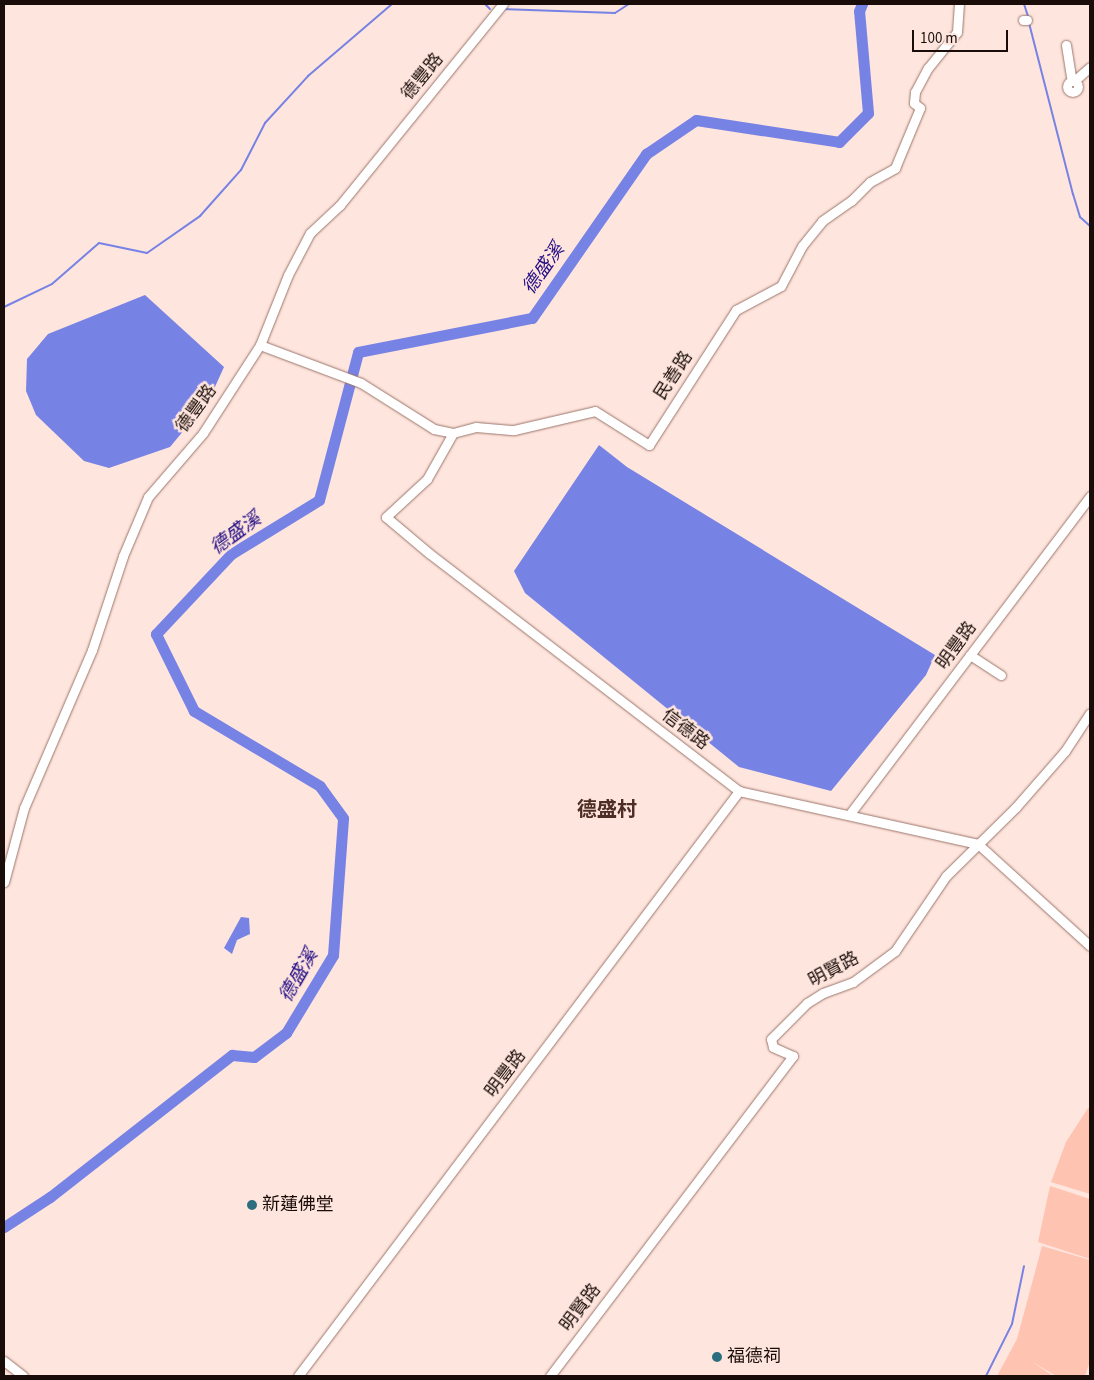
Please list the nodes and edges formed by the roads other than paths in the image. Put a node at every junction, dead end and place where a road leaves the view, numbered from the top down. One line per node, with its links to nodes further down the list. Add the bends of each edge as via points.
1 (503, 4): 5 (street, 德豐路, via 340,206 310,232 288,275)
2 (959, 4): 6 (street, 民善路, via 957,32 928,68 915,92 914,103 920,108 895,168 870,182 851,201 822,221 802,246 781,286 736,310 649,445 595,411 530,428 476,427)
3 (1066, 45): 4 (street, via 1073,81)
4 (1090, 67)
5 (260, 345): 6 (street, via 357,381 434,429); 14 (street, 德豐路, via 203,433 148,497 111,589 92,650 24,808)
6 (453, 433): 11 (street, 信德路, via 427,479 386,517)
7 (1090, 496): 8 (street, 明豐路)
8 (970, 655): 9 (street); 12 (street, 明豐路)
9 (1001, 675)
10 (1090, 713): 13 (street, 明賢路, via 1049,770)
11 (739, 790): 12 (street, 信德路); 18 (street, 明豐路)
12 (849, 815): 13 (street, 信德路)
13 (978, 844): 15 (street, 信德路); 19 (street, 明賢路, via 946,876 895,951 853,982 807,1003 771,1039 773,1047 793,1056)
14 (4, 882)
15 (1090, 946)
16 (4, 1361): 17 (street)
17 (23, 1376)
18 (298, 1376)
19 (550, 1376)

